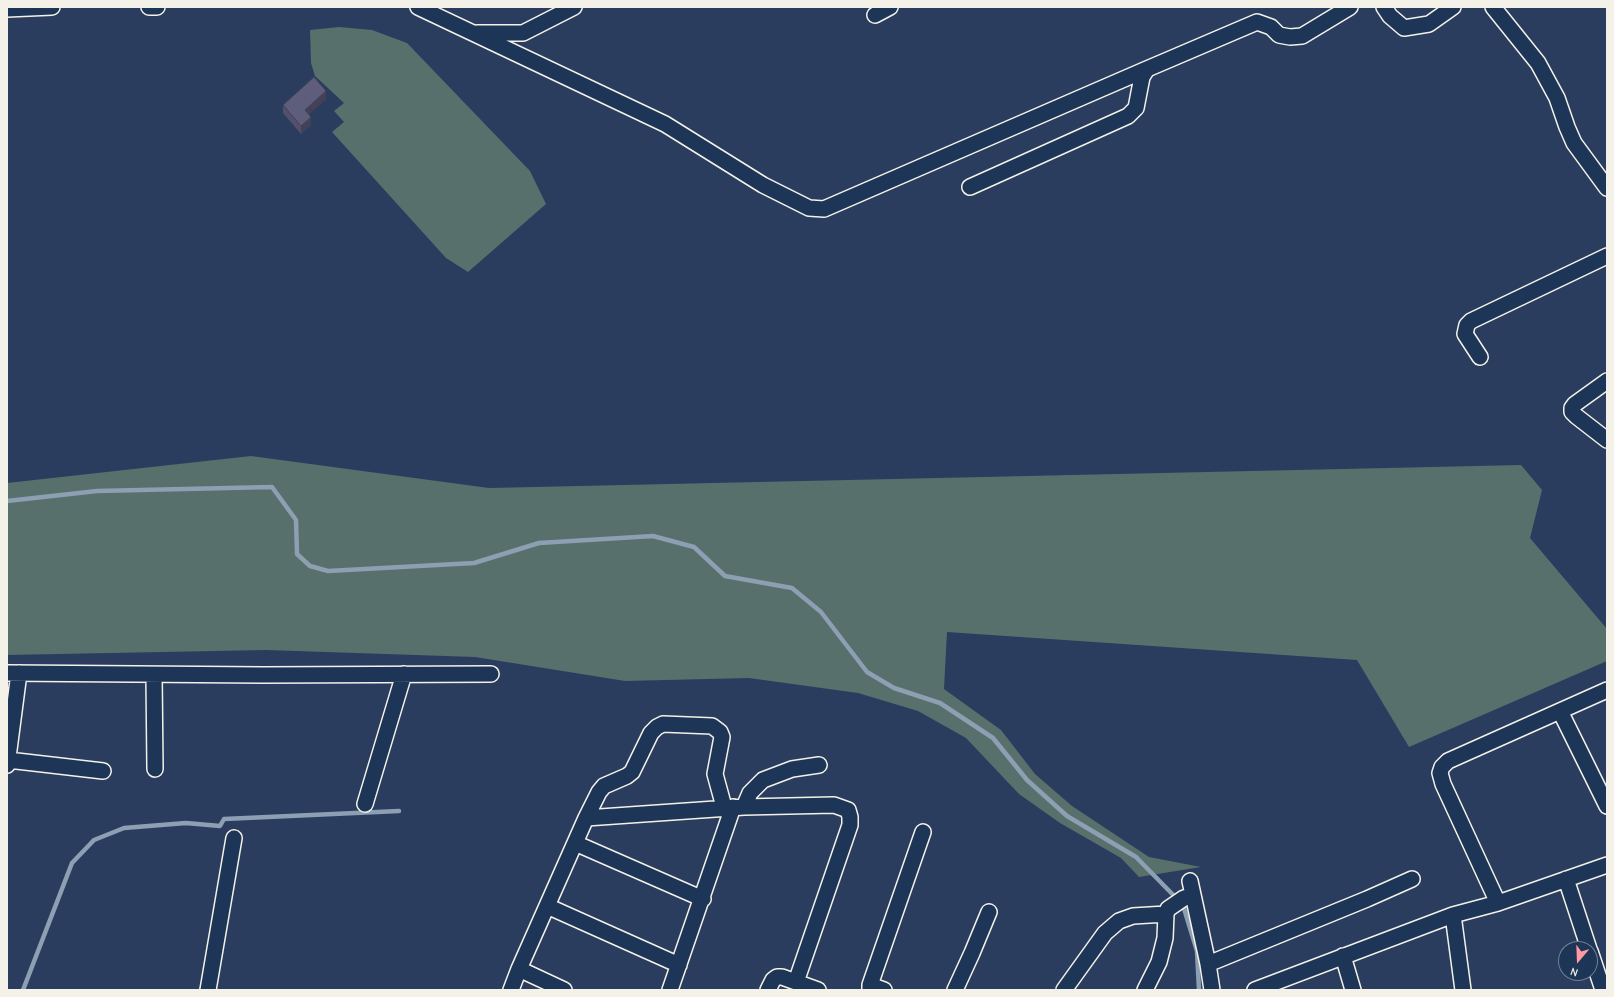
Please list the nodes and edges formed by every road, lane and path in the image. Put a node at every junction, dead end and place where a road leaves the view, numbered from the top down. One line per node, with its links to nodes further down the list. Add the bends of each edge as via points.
1 (52, 7): 11 (street)
2 (149, 7): 3 (street)
3 (156, 7)
4 (418, 7): 13 (street)
5 (574, 7): 13 (street, via 522,33)
6 (890, 7): 12 (street)
7 (1350, 7): 14 (street, via 1302,36 1279,36 1271,27 1257,22)
8 (1384, 7): 9 (street, via 1404,28 1429,24)
9 (1453, 7)
10 (1493, 7): 16 (street, via 1538,63 1557,98 1574,143)
11 (7, 9)
12 (875, 15)
13 (474, 34): 14 (street, via 665,124 763,185 809,208 824,209)
14 (1147, 69): 15 (street, via 1142,77 1136,108 1128,116)
15 (970, 187)
16 (1607, 188)
17 (1607, 256): 18 (street, via 1472,321 1467,325 1465,334)
18 (1480, 357)
19 (1607, 381): 20 (street, via 1575,404 1572,412)
20 (1607, 440)
21 (13, 673): 24 (street); 27 (street)
22 (404, 674): 23 (street); 24 (street); 31 (street)
23 (491, 674)
24 (154, 675): 29 (street)
25 (1607, 690): 26 (street)
26 (1560, 711): 33 (street); 42 (street, via 1448,761 1442,767 1440,774 1443,784)
27 (7, 763): 30 (street)
28 (819, 765): 32 (street, via 792,769 763,780)
29 (155, 769)
30 (103, 771)
31 (365, 804)
32 (731, 806): 34 (street); 34 (street, via 717,783 715,774 722,737 717,729 712,726 663,724 652,733 632,772 604,786); 41 (street); 53 (street, via 834,805 848,810 850,825)
33 (1607, 806)
34 (586, 818): 37 (street)
35 (923, 832): 54 (street)
36 (234, 838): 55 (street)
37 (575, 843): 41 (street); 43 (street)
38 (1607, 865): 40 (street)
39 (1412, 879): 49 (street)
40 (1566, 879): 42 (street); 47 (street)
41 (703, 899): 50 (street)
42 (1498, 903): 46 (street)
43 (547, 906): 50 (street); 51 (street)
44 (989, 912): 61 (street)
45 (1167, 912): 49 (street, via 1189,891); 62 (street, via 1133,916 1120,921 1105,933); 63 (street, via 1165,938 1159,962)
46 (1453, 915): 48 (street); 67 (street)
47 (1587, 941)
48 (1343, 956): 65 (street); 66 (street)
49 (1208, 964): 64 (street)
50 (679, 965): 58 (street)
51 (519, 969): 56 (street); 57 (street)
52 (1598, 975): 68 (street)
53 (796, 982): 59 (street, via 777,977); 60 (street)
54 (874, 988)
55 (208, 990)
56 (511, 990)
57 (564, 990)
58 (670, 990)
59 (768, 990)
60 (818, 990)
61 (955, 990)
62 (1064, 990)
63 (1145, 990)
64 (1212, 990)
65 (1257, 990)
66 (1353, 990)
67 (1463, 990)
68 (1603, 990)

